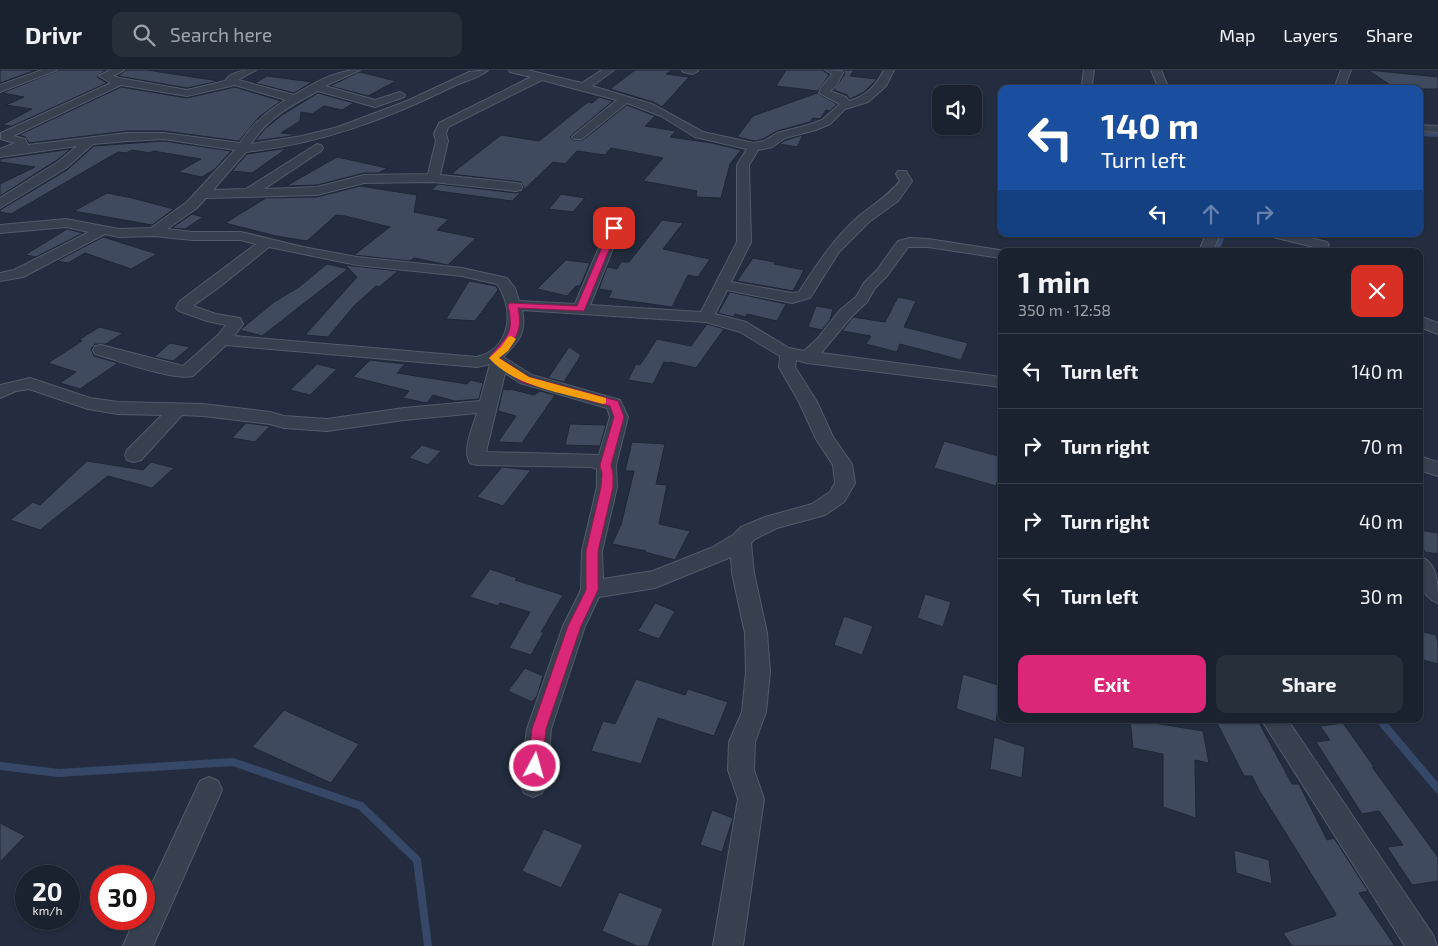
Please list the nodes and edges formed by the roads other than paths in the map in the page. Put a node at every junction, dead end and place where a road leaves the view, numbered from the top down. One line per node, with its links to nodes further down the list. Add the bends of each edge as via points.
1 (52, 70): 21 (street)
2 (250, 70): 15 (street, via 230,81)
3 (355, 70): 19 (street)
4 (476, 70): 19 (street, via 375,104)
5 (484, 70): 30 (street, via 385,115 299,141)
6 (514, 70): 14 (street)
7 (609, 70): 20 (street)
8 (830, 70): 24 (street, via 838,73 824,94 842,99)
9 (889, 70): 24 (street, via 872,94 864,100)
10 (1089, 70): 16 (street)
11 (1156, 70): 17 (street)
12 (1346, 70): 18 (street)
13 (116, 75): 15 (street, via 187,93); 32 (street, via 116,85 5,135 22,144)
14 (542, 76): 20 (street); 34 (street, via 443,125)
15 (235, 82): 22 (street)
16 (1088, 85)
17 (1162, 85)
18 (1343, 85)
19 (317, 87): 22 (street)
20 (584, 87): 23 (street)
21 (0, 89)
22 (295, 99): 30 (street, via 276,110 254,130)
23 (624, 100): 27 (street); 29 (street, via 657,110 699,135)
24 (846, 104): 29 (street, via 826,122)
25 (1423, 128): 26 (street)
26 (1438, 129)
27 (578, 137)
28 (90, 141): 30 (street, via 164,136); 32 (street); 38 (street, via 62,166)
29 (754, 147): 48 (street, via 743,165 744,242)
30 (242, 148): 36 (street)
31 (317, 148): 37 (street)
32 (6, 151)
33 (902, 174): 48 (street, via 906,181 902,187 833,250 805,295 792,298)
34 (433, 178): 35 (street); 37 (street, via 364,179 317,191)
35 (516, 187)
36 (202, 194): 37 (street); 42 (street)
37 (247, 194)
38 (0, 204)
39 (618, 219): 50 (street)
40 (0, 229): 41 (street, via 66,223)
41 (104, 230): 42 (street); 47 (street, via 18,274)
42 (154, 232): 44 (street, via 241,236)
43 (1289, 237): 45 (street)
44 (268, 241): 49 (street, via 357,261 496,278 507,288); 54 (street, via 188,301 184,308 234,322)
45 (1322, 246)
46 (998, 254): 57 (street, via 928,242 903,244 862,299)
47 (0, 277)
48 (722, 286): 51 (street)
49 (513, 305): 50 (street); 58 (street, via 517,322 510,340)
50 (580, 309): 51 (street)
51 (706, 317): 56 (street, via 750,330)
52 (1423, 323): 53 (street)
53 (1438, 329)
54 (224, 338): 55 (street, via 186,372); 58 (street, via 477,362)
55 (101, 350)
56 (788, 354): 57 (street); 67 (street, via 787,366 825,439 842,464 845,483 837,497 818,510 772,522 748,533)
57 (807, 358): 59 (street)
58 (496, 360): 61 (street); 65 (street, via 526,380 614,404 619,417)
59 (998, 382)
60 (0, 392): 62 (street, via 30,383 88,403 118,408)
61 (488, 406): 62 (street, via 327,426); 65 (street, via 476,446 476,458 594,460)
62 (177, 410): 63 (street)
63 (134, 455)
64 (1423, 464): 66 (street)
65 (606, 465): 69 (street, via 607,487 592,551)
66 (1438, 469)
67 (740, 541): 69 (street, via 718,554 655,579); 75 (street, via 756,634 758,672 754,712 742,742 741,770 750,799)
68 (1423, 570): 70 (street)
69 (592, 590): 72 (street, via 574,626 539,729)
70 (1438, 594)
71 (1276, 723): 76 (street)
72 (533, 784)
73 (209, 790): 74 (street)
74 (138, 946)
75 (728, 946)
76 (1422, 946)

